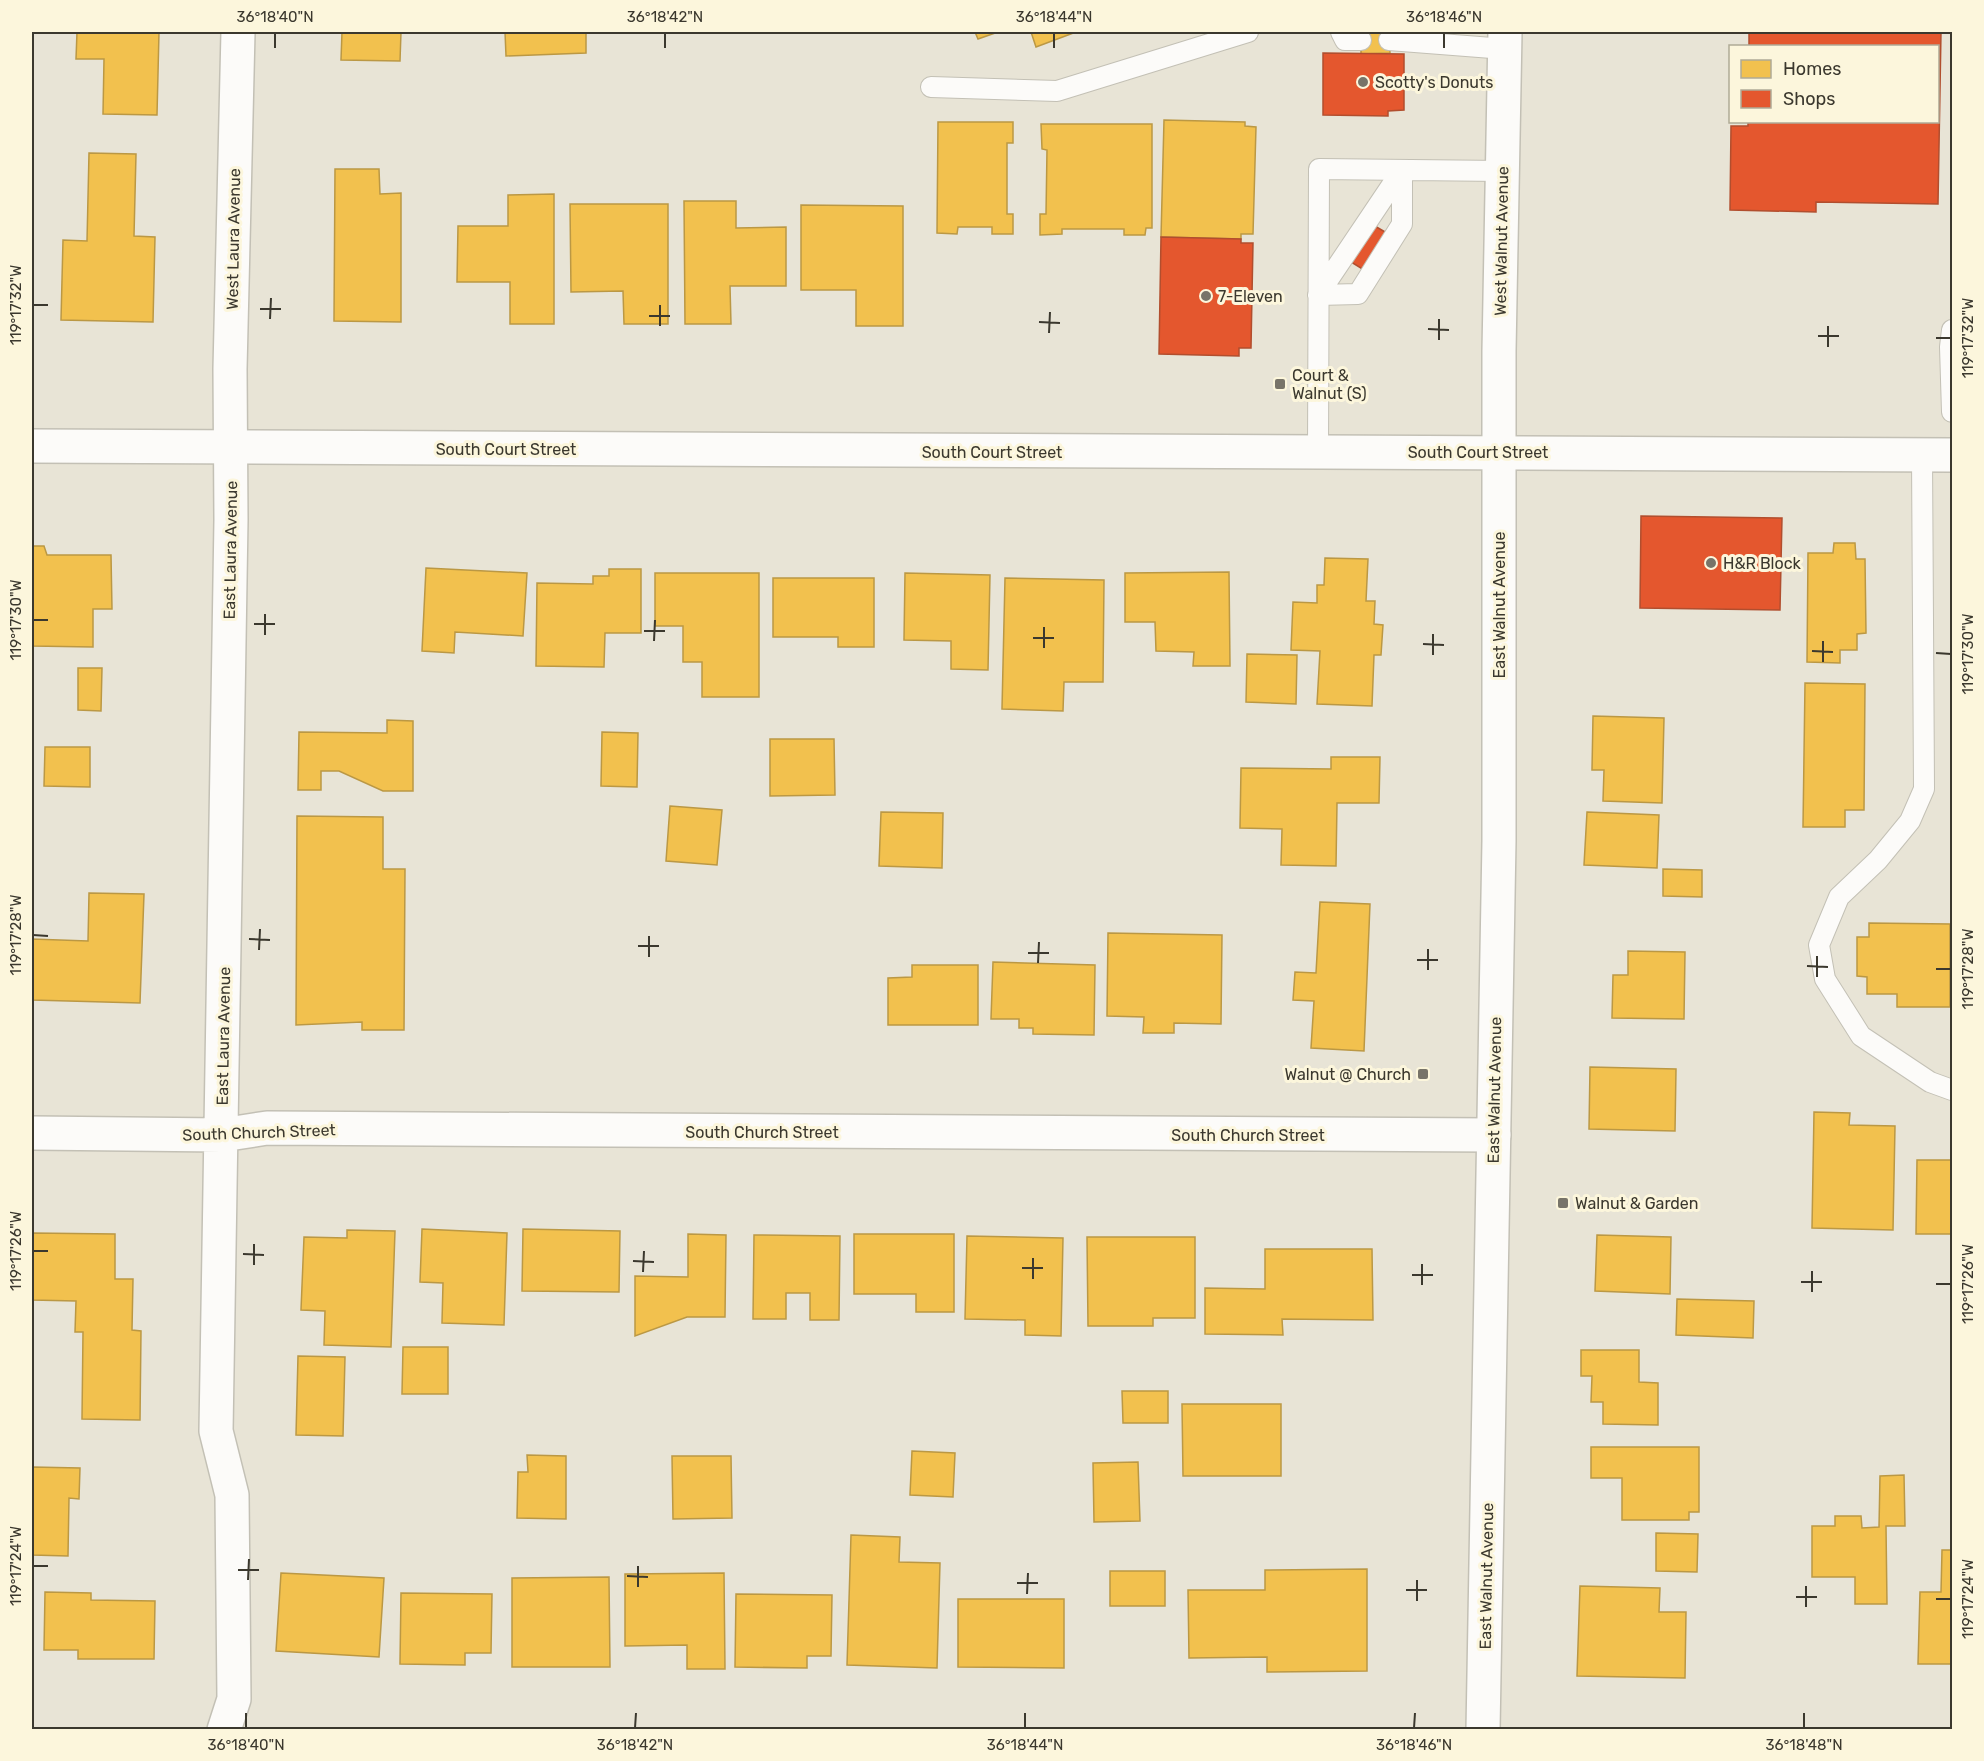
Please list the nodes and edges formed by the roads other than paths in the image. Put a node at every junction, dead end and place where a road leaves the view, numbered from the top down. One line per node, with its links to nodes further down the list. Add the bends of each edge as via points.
1 (238, 32): 14 (street, West Laura Avenue)
2 (1248, 32): 7 (lane, via 1058,91)
3 (1341, 32): 4 (lane, via 1345,40)
4 (1360, 40)
5 (1389, 40): 6 (lane)
6 (1505, 40): 9 (street, West Walnut Avenue)
7 (931, 87)
8 (1402, 170): 9 (lane); 10 (lane); 10 (lane, via 1402,224 1358,294); 10 (lane, via 1319,168)
9 (1502, 171): 15 (street, West Walnut Avenue)
10 (1318, 295): 16 (lane)
11 (1953, 330): 12 (lane)
12 (1953, 412)
13 (32, 446): 14 (street, South Court Street)
14 (231, 447): 16 (street, South Court Street); 20 (street, East Laura Avenue)
15 (1498, 451): 16 (street, South Court Street); 17 (street, South Court Street); 21 (street, East Walnut Avenue, via 1499,841)
16 (1318, 453)
17 (1937, 455): 18 (lane, via 1924,789 1910,821 1878,860 1839,897 1820,945 1825,979 1861,1036 1930,1082)
18 (1953, 1090)
19 (32, 1133): 20 (street, South Church Street)
20 (222, 1135): 21 (street, South Church Street, via 279,1128); 22 (street, East Laura Avenue, via 216,1431 232,1494 234,1699)
21 (1494, 1135): 23 (street, East Walnut Avenue)
22 (224, 1730)
23 (1483, 1730)

